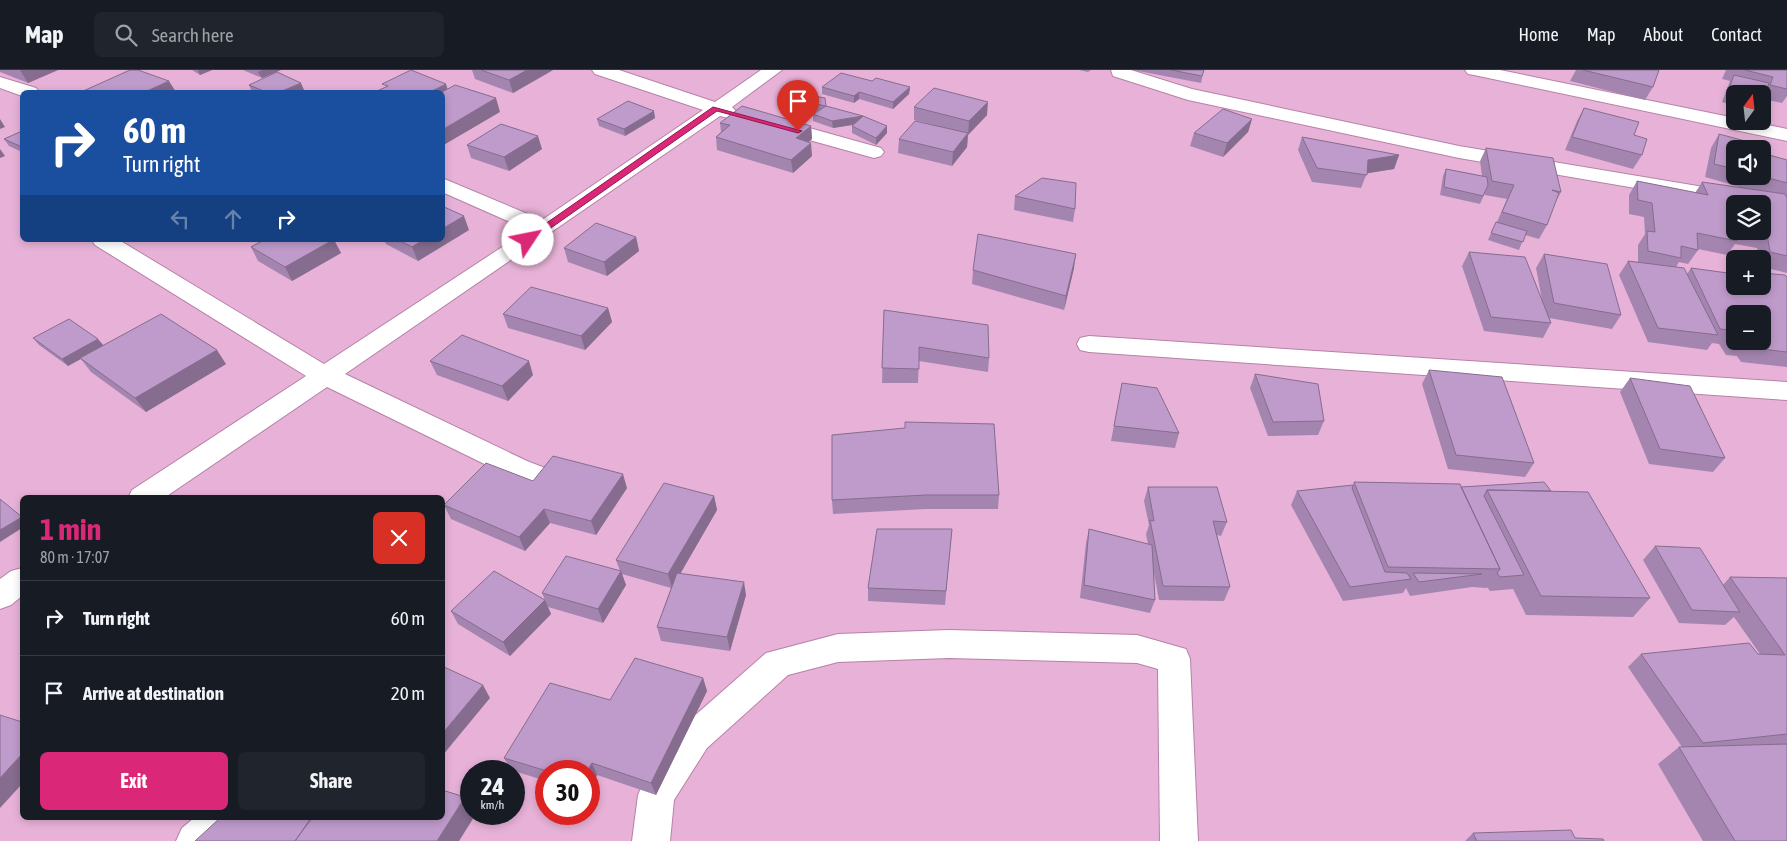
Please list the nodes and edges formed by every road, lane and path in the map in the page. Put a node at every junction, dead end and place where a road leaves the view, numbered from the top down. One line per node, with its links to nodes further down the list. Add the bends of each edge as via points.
1 (601, 70): 7 (street)
2 (773, 70): 7 (street)
3 (1120, 70): 11 (street, via 1188,94 1278,115 1478,155)
4 (1474, 70): 8 (street)
5 (0, 82): 6 (street)
6 (24, 90)
7 (716, 108): 9 (street); 12 (street)
8 (1787, 135)
9 (874, 152)
10 (445, 185): 12 (street)
11 (1787, 207)
12 (544, 229): 15 (street)
13 (106, 242): 15 (street)
14 (1089, 344): 16 (street)
15 (324, 374): 17 (street); 18 (street, via 517,468)
16 (1787, 391)
17 (146, 495)
18 (589, 497)
19 (20, 581): 20 (street)
20 (0, 596)
21 (218, 820): 22 (street)
22 (195, 841)
23 (651, 841): 24 (street, via 656,795 695,737 778,663 838,648 949,644 1137,649 1174,659)
24 (1179, 841)

